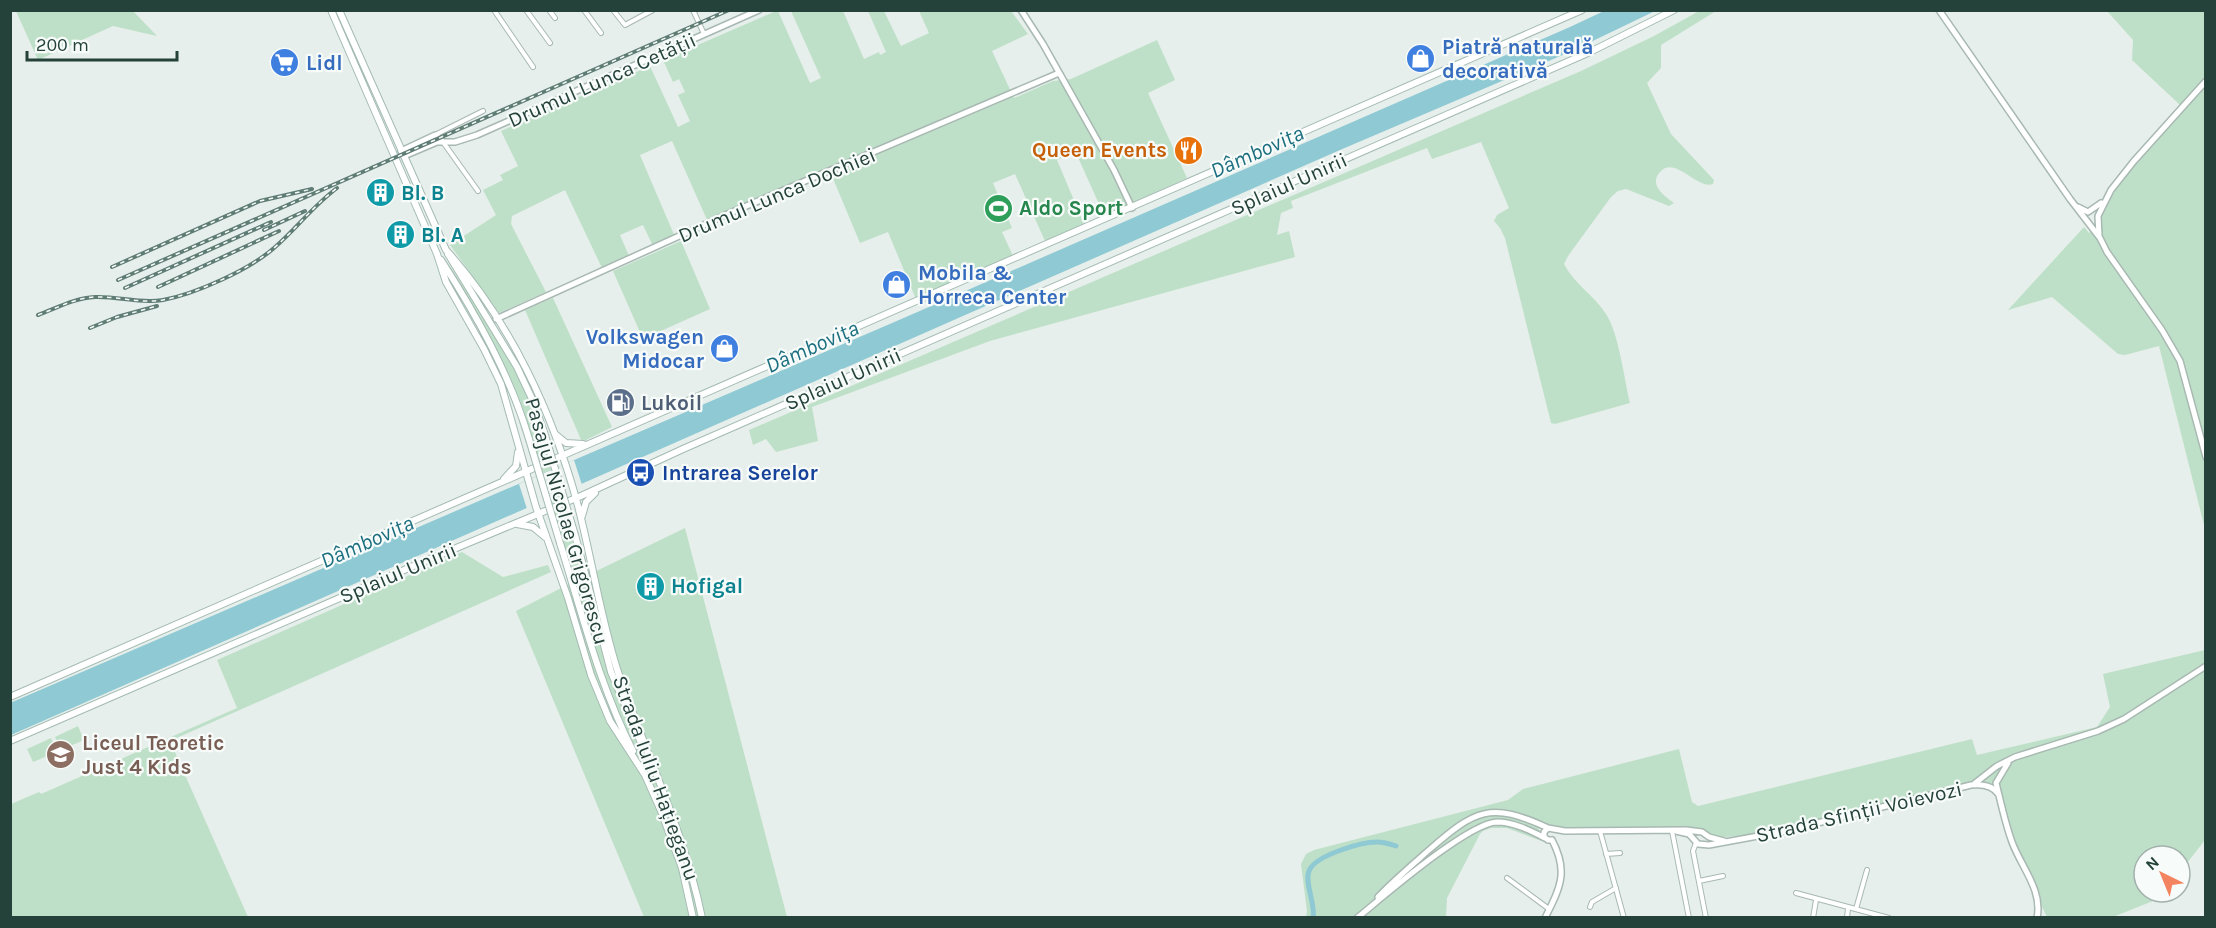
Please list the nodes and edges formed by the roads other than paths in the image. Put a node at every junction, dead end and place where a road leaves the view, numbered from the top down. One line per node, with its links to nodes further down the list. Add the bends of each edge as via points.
1 (331, 10): 35 (main road)
2 (339, 10): 25 (main road)
3 (494, 10): 19 (street)
4 (526, 10): 18 (street)
5 (549, 10): 15 (street)
6 (584, 10): 16 (street)
7 (613, 10): 8 (street, via 625,25)
8 (653, 10)
9 (693, 10): 17 (street)
10 (759, 10): 17 (street, Drumul Lunca Cetății)
11 (1021, 10): 20 (street)
12 (1582, 10): 29 (main road, Splaiul Unirii)
13 (1674, 10): 44 (main road, Splaiul Unirii, via 1579,57)
14 (1939, 10): 28 (street)
15 (555, 18)
16 (601, 33)
17 (704, 34): 24 (street, Drumul Lunca Cetății, via 477,135)
18 (550, 43)
19 (533, 67)
20 (1059, 73): 29 (street); 36 (street, Drumul Lunca Dochiei, via 749,205)
21 (2205, 81): 27 (street)
22 (483, 111): 23 (street)
23 (435, 135): 24 (street); 25 (street)
24 (443, 142): 25 (street, Drumul Lunca Cetății); 26 (street)
25 (402, 154): 34 (main road)
26 (478, 191)
27 (2104, 200): 30 (street); 31 (street)
28 (2073, 204): 30 (street); 32 (street)
29 (1132, 208): 39 (main road, Splaiul Unirii)
30 (2090, 211): 31 (street); 32 (street)
31 (2097, 217): 32 (street, via 2092,223); 33 (street)
32 (2086, 221): 33 (street)
33 (2100, 238): 41 (street, via 2180,361)
34 (446, 250): 36 (main road, Strada Iuliu Hațieganu); 54 (main road, Pasajul Nicolae Grigorescu, bridge, via 530,394 575,536 611,672)
35 (437, 254): 38 (main road, Strada Iuliu Hațieganu, via 450,288 497,376); 55 (main road, Pasajul Nicolae Grigorescu, bridge, via 500,363 516,401 602,683)
36 (496, 319): 37 (main road, Strada Iuliu Hațieganu, via 531,379)
37 (554, 432): 39 (main road, via 566,443); 40 (main road, Strada Iuliu Hațieganu)
38 (518, 442): 42 (main road, Strada Iuliu Hațieganu); 43 (main road, via 517,463)
39 (587, 444): 40 (main road, Splaiul Unirii)
40 (562, 455): 42 (main road, Splaiul Unirii); 45 (main road, Strada Iuliu Hațieganu)
41 (2205, 457)
42 (526, 471): 43 (main road, Splaiul Unirii); 46 (main road, Strada Iuliu Hațieganu)
43 (501, 482): 51 (main road, Splaiul Unirii)
44 (611, 482): 45 (main road, Splaiul Unirii); 48 (main road, via 585,501)
45 (576, 498): 46 (main road, Splaiul Unirii); 48 (main road, Strada Iuliu Hațieganu)
46 (538, 514): 47 (main road, Splaiul Unirii); 49 (main road, Strada Iuliu Hațieganu)
47 (514, 524): 49 (main road, via 533,527); 52 (main road, Splaiul Unirii)
48 (582, 524): 54 (main road, Strada Iuliu Hațieganu, via 612,650)
49 (548, 540): 55 (main road, Strada Iuliu Hațieganu, via 603,705)
50 (2205, 666): 53 (street, via 2116,723)
51 (10, 697)
52 (10, 741)
53 (2011, 759): 56 (street); 57 (street)
54 (653, 770): 88 (main road, Strada Iuliu Hațieganu, via 685,849)
55 (645, 775): 87 (main road, Strada Iuliu Hațieganu, via 677,852)
56 (1986, 776): 57 (street, via 1994,775); 58 (street); 59 (street, via 1984,782)
57 (1996, 782): 59 (street); 60 (street)
58 (1971, 785): 59 (street, Strada Sfinții Voievozi); 70 (street, Strada Sfinții Voievozi)
59 (1988, 786): 60 (street, Strada Sfinții Voievozi)
60 (1999, 795): 97 (street, via 2013,846 2036,894)
61 (1548, 828): 62 (street, Strada Sfinții Voievozi); 68 (street); 83 (street, Strada Sfinții Voievozi, via 1503,813 1467,819)
62 (1555, 830): 63 (street, Strada Sfinții Voievozi); 69 (street)
63 (1566, 831): 64 (street, Strada Sfinții Voievozi); 69 (street)
64 (1600, 831): 65 (street, Strada Sfinții Voievozi); 73 (street)
65 (1674, 831): 66 (street, Strada Sfinții Voievozi); 71 (street, Strada Sfinții Voievozi, via 1687,833); 92 (street)
66 (1699, 832): 67 (street); 71 (street, via 1694,835)
67 (1706, 836): 70 (street, Strada Sfinții Voievozi); 71 (street, via 1706,841)
68 (1545, 838): 69 (street); 83 (street, via 1509,824 1482,826)
69 (1554, 839): 84 (street, via 1562,874)
70 (1731, 841): 71 (street, Strada Sfinții Voievozi)
71 (1697, 842): 77 (street, via 1694,851)
72 (1620, 853): 73 (street)
73 (1606, 854): 78 (street)
74 (1867, 870): 85 (street)
75 (1723, 876): 77 (street)
76 (1507, 878): 84 (street)
77 (1699, 881): 93 (street)
78 (1616, 888): 81 (street); 91 (street)
79 (1796, 893): 80 (street)
80 (1816, 900): 82 (street); 94 (street)
81 (1590, 907)
82 (1848, 908): 85 (street); 95 (street)
83 (1367, 909): 89 (street)
84 (1550, 909): 90 (street)
85 (1856, 909): 86 (street)
86 (1881, 917): 96 (street)
87 (693, 918)
88 (702, 918)
89 (1357, 918)
90 (1545, 918)
91 (1623, 918)
92 (1689, 918)
93 (1706, 918)
94 (1813, 918)
95 (1847, 918)
96 (1889, 918)
97 (2037, 918)

